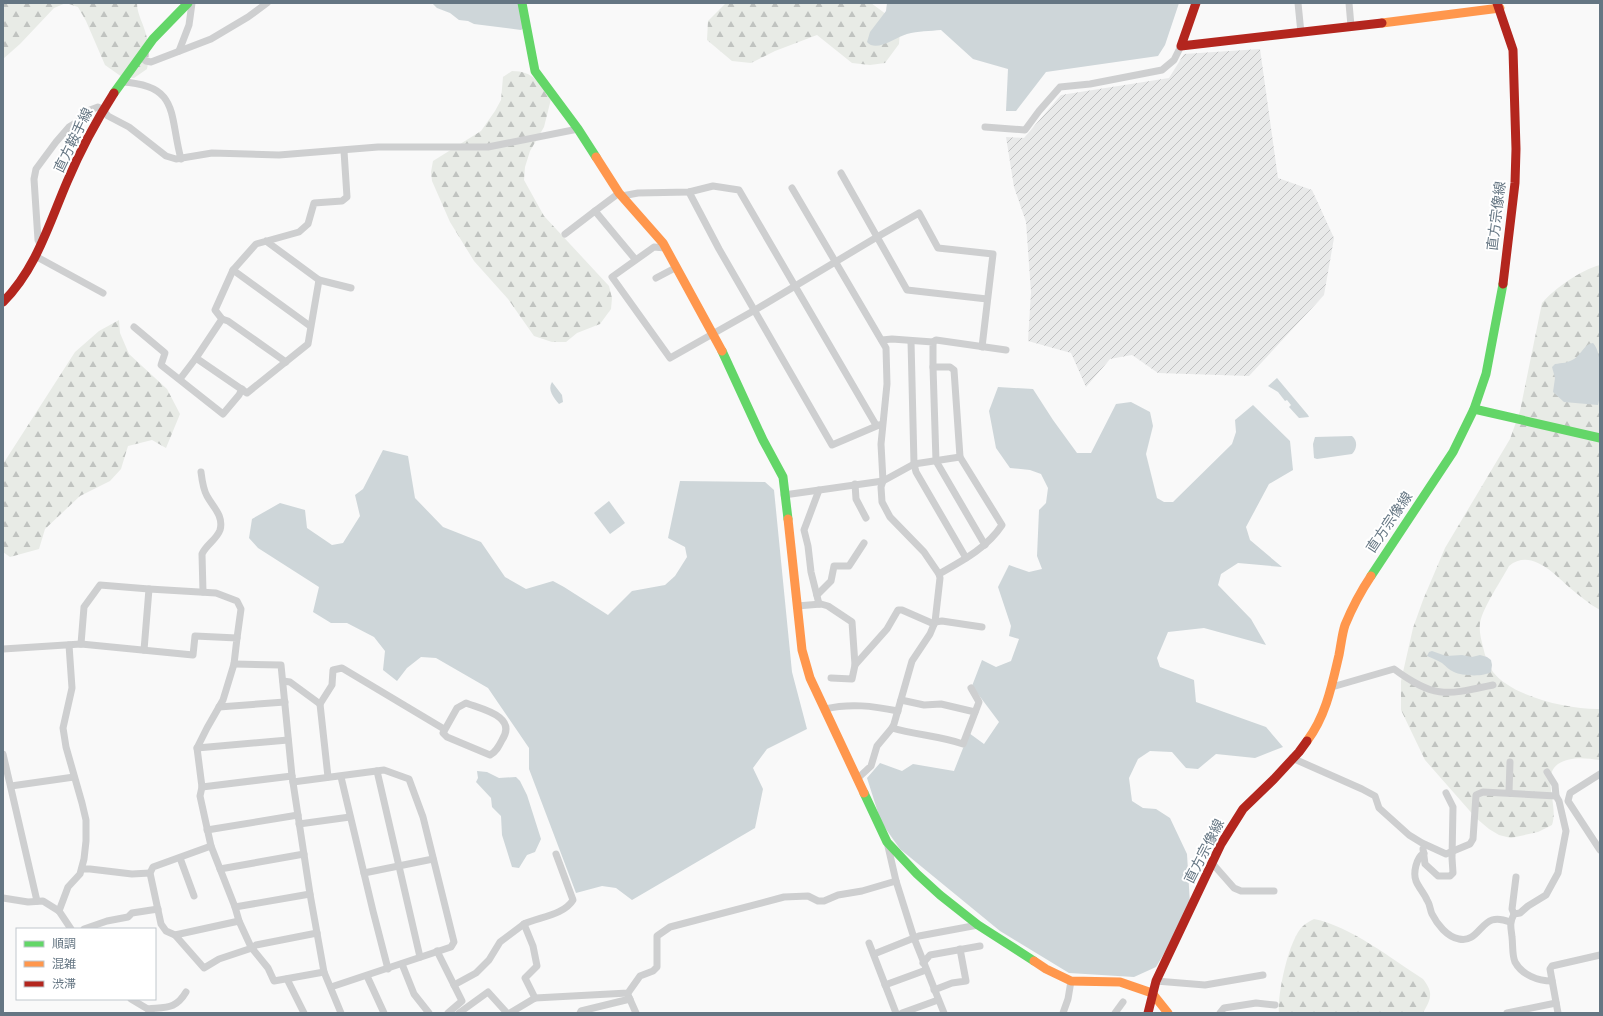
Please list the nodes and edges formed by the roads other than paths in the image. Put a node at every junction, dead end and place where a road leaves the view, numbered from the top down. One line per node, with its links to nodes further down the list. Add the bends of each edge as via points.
1 (188, 3): 13 (street, 直方鞍手線, via 163,27)
2 (192, 3): 12 (street, via 189,25)
3 (267, 3): 12 (street, via 221,34)
4 (522, 3): 17 (street, via 535,71)
5 (1196, 3): 11 (street)
6 (1298, 3): 10 (street)
7 (1349, 3): 9 (street)
8 (1499, 5): 9 (street); 57 (street, 直方宗像線, via 1513,50 1515,183 1497,321 1486,374)
9 (1352, 26): 10 (street)
10 (1301, 33): 11 (street)
11 (1181, 46): 16 (street, via 1174,60 1162,70 1060,87 1025,130)
12 (180, 51): 13 (street, via 151,62)
13 (140, 56): 14 (street, 直方鞍手線)
14 (122, 82): 15 (street, 直方鞍手線); 19 (street, via 141,84 163,95 170,108)
15 (103, 110): 19 (street, via 166,156); 28 (street, 直方鞍手線, via 75,165); 28 (street, via 94,108 69,127 36,169 34,179 38,240)
16 (985, 127)
17 (578, 129): 18 (street, via 488,147 378,147); 23 (street)
18 (344, 151): 19 (street, via 279,155 212,153); 27 (street, via 347,196 342,201 314,203 308,224 299,232)
19 (181, 159)
20 (841, 173): 26 (street)
21 (792, 188): 32 (street)
22 (689, 192): 23 (street); 37 (street, via 713,186 739,190); 42 (street)
23 (620, 194): 24 (street); 29 (street)
24 (595, 211): 25 (street); 31 (street)
25 (565, 234)
26 (877, 237): 32 (street); 40 (street, via 907,290); 40 (street, via 919,213 938,248 993,254)
27 (266, 240): 34 (street, via 256,244); 36 (street)
28 (41, 246): 30 (street, 直方鞍手線)
29 (665, 248): 31 (street, via 654,247); 33 (street)
30 (37, 257): 39 (street); 41 (street, 直方鞍手線, via 23,280)
31 (635, 259): 46 (street, via 612,277 670,358)
32 (836, 262): 37 (street); 47 (street)
33 (675, 268): 35 (street); 46 (street)
34 (233, 270): 43 (street, via 215,310); 44 (street)
35 (656, 278)
36 (319, 280): 38 (street); 44 (street)
37 (795, 286): 42 (street); 58 (street)
38 (351, 288)
39 (103, 293)
40 (987, 299): 50 (street)
41 (3, 302)
42 (755, 310): 46 (street); 58 (street, via 832,445)
43 (222, 318): 52 (street); 53 (street)
44 (310, 326): 53 (street, via 308,344)
45 (134, 327): 55 (street, via 165,354 161,365)
46 (713, 333): 67 (street, via 783,477)
47 (882, 340): 48 (street); 58 (street, via 886,348 887,384)
48 (911, 341): 49 (street); 62 (street)
49 (933, 342): 50 (street, via 936,340); 54 (street)
50 (982, 347): 51 (street)
51 (1006, 350)
52 (196, 358): 55 (street); 56 (street)
53 (286, 362): 56 (street, via 247,392)
54 (934, 367): 60 (street, via 950,367 954,370); 61 (street)
55 (180, 379): 56 (street, via 223,414)
56 (242, 389)
57 (1474, 409): 59 (street); 90 (street, 直方宗像線, via 1453,452 1370,576 1355,603 1344,626)
58 (879, 425): 64 (street)
59 (1600, 438)
60 (960, 457): 61 (street); 70 (street, via 1002,525)
61 (936, 461): 62 (street); 70 (street)
62 (914, 464): 64 (street); 71 (street, via 916,472)
63 (201, 472): 74 (street, via 207,496 221,520 219,532 202,554)
64 (883, 480): 65 (street); 72 (street, via 882,502 890,517 924,552)
65 (855, 484): 66 (street); 68 (street, via 856,499)
66 (820, 490): 67 (street); 75 (street, via 804,530)
67 (784, 495): 77 (street)
68 (866, 518)
69 (864, 542): 75 (street, via 849,566 834,566 831,581)
70 (985, 545): 71 (street)
71 (966, 558): 72 (street)
72 (939, 574): 78 (street)
73 (149, 589): 74 (street); 81 (street, via 100,584 84,607); 84 (street)
74 (203, 592): 80 (street, via 227,596 236,601 241,609)
75 (817, 595): 76 (street)
76 (819, 604): 77 (street); 86 (street, via 828,606 852,622)
77 (797, 606): 96 (street, via 802,650 810,678)
78 (935, 623): 79 (street, via 942,621); 86 (street, via 898,610 887,629); 92 (street, via 912,661)
79 (982, 626)
80 (237, 638): 84 (street, via 195,636 193,655); 85 (street)
81 (81, 644): 82 (street); 84 (street)
82 (69, 645): 83 (street); 109 (street, via 72,688 63,728)
83 (3, 648)
84 (144, 650)
85 (234, 664): 88 (street, via 281,665); 95 (street)
86 (855, 665): 87 (street, via 852,679)
87 (831, 678)
88 (283, 681): 93 (street); 94 (street, via 290,682)
89 (1493, 685): 90 (street, via 1454,692 1433,692 1412,682 1394,669)
90 (1332, 687): 104 (street, 直方宗像線, via 1313,733)
91 (971, 688): 98 (street, via 979,702)
92 (901, 700): 97 (street); 98 (street, via 924,705 941,704)
93 (285, 702): 95 (street); 101 (street)
94 (320, 704): 100 (street, via 332,685 333,670 342,668); 110 (street)
95 (219, 707): 102 (street)
96 (825, 709): 97 (street, via 866,705); 113 (street)
97 (898, 711): 99 (street)
98 (975, 712): 99 (street, via 963,744)
99 (892, 728): 113 (street, via 877,746 871,766)
100 (444, 729): 100 (street, via 458,708 466,703 497,714 506,731 494,753 490,754 447,738 443,733)
101 (288, 740): 102 (street); 112 (street)
102 (197, 748): 115 (street)
103 (3, 754): 114 (street)
104 (1292, 758): 124 (street, via 1375,796 1380,808 1409,835); 133 (street, 直方宗像線, via 1274,780 1243,809)
105 (1510, 762): 116 (street)
106 (377, 771): 111 (street); 132 (street, via 384,770 409,778 423,817); 134 (street)
107 (1547, 772): 118 (street, via 1555,786)
108 (1600, 774): 126 (street, via 1570,793 1568,801)
109 (74, 777): 114 (street); 135 (street, via 86,820)
110 (328, 777): 111 (street); 112 (street)
111 (341, 777): 120 (street)
112 (293, 779): 115 (street); 119 (street)
113 (857, 779): 123 (street)
114 (11, 786): 145 (street)
115 (202, 787): 122 (street, via 200,796)
116 (1509, 792): 118 (street); 127 (street, via 1483,792 1476,795 1473,839 1470,844)
117 (1446, 793): 127 (street, via 1452,808)
118 (1556, 796): 149 (street, via 1566,831 1558,873 1546,895 1520,913)
119 (298, 814): 121 (street); 122 (street)
120 (350, 816): 121 (street); 138 (street)
121 (299, 824): 129 (street)
122 (207, 830): 125 (street)
123 (887, 842): 140 (street); 153 (street, via 940,895)
124 (1422, 843): 127 (street, via 1446,854); 128 (street)
125 (211, 846): 131 (street); 136 (street)
126 (1600, 850)
127 (1453, 852): 128 (street, via 1453,873 1450,876 1438,876 1425,864)
128 (1424, 853): 151 (street, via 1417,862 1415,879 1428,900 1432,914 1446,932 1460,940 1478,932 1493,919)
129 (304, 854): 136 (street); 142 (street)
130 (556, 854): 152 (street, via 573,900 570,905 557,912)
131 (180, 858): 137 (street, via 154,867); 143 (street)
132 (433, 859): 134 (street); 163 (street, via 454,942 451,947)
133 (1212, 863): 141 (street, via 1234,888 1241,891); 176 (street, 直方宗像線)
134 (398, 866): 138 (street); 166 (street)
135 (82, 869): 137 (street, via 132,874); 148 (street, via 68,887)
136 (220, 869): 146 (street)
137 (150, 873): 147 (street)
138 (364, 873): 169 (street)
139 (1516, 877): 149 (street, via 1512,908)
140 (896, 881): 158 (street); 184 (street, via 838,895 824,901 808,896 784,897 670,927 658,936 657,967 654,971 640,976)
141 (1274, 891)
142 (310, 894): 146 (street); 156 (street)
143 (194, 896)
144 (3, 898): 145 (street)
145 (37, 901): 148 (street, via 43,901)
146 (235, 907): 150 (street)
147 (158, 909): 155 (street, via 132,913 128,917); 157 (street, via 161,924 166,931)
148 (59, 911): 154 (street)
149 (1514, 914): 151 (street)
150 (239, 921): 157 (street); 161 (street)
151 (1510, 922): 177 (street, via 1515,962 1532,978)
152 (524, 924): 178 (street, via 500,942 489,960 476,973); 185 (street, via 537,966 525,978)
153 (978, 925): 158 (street); 175 (street, via 1024,956)
154 (70, 928)
155 (87, 928)
156 (317, 933): 161 (street, via 256,945); 171 (street)
157 (175, 935): 161 (street, via 204,968 219,959)
158 (914, 938): 164 (street); 167 (street)
159 (869, 943): 164 (street)
160 (980, 946): 162 (street)
161 (252, 948): 174 (street, via 268,968 274,981)
162 (960, 949): 167 (street, via 930,955); 181 (street, via 966,981)
163 (437, 951): 166 (street); 178 (street)
164 (874, 954): 179 (street)
165 (1600, 955): 177 (street, via 1552,966)
166 (420, 958): 168 (street)
167 (923, 963): 170 (street)
168 (402, 964): 169 (street); 195 (street, via 414,994)
169 (388, 969): 172 (street)
170 (926, 970): 179 (street); 181 (street)
171 (324, 972): 174 (street); 180 (street)
172 (366, 976): 180 (street); 194 (street)
173 (1263, 976): 176 (street, via 1205,984)
174 (288, 979): 192 (street)
175 (1071, 981): 183 (street, via 1120,982); 205 (street)
176 (1156, 981): 183 (street, 直方宗像線)
177 (1552, 981): 189 (street)
178 (454, 985): 196 (street, via 462,1001)
179 (885, 985): 202 (street)
180 (331, 987): 193 (street)
181 (934, 990): 187 (street)
182 (186, 992): 191 (street, via 174,1006)
183 (1152, 993): 207 (street, 直方宗像線); 208 (street)
184 (629, 996): 185 (street); 200 (street); 201 (street)
185 (535, 998): 199 (street)
186 (133, 1000): 191 (street)
187 (938, 1000): 203 (street); 204 (street)
188 (1123, 1002): 206 (street)
189 (1556, 1003): 210 (street); 211 (street)
190 (1275, 1005): 209 (street, via 1256,1003 1224,1008)
191 (150, 1011)
192 (304, 1013)
193 (341, 1013)
194 (384, 1013)
195 (429, 1013)
196 (448, 1013)
197 (459, 1013): 198 (street, via 488,992)
198 (507, 1013)
199 (510, 1013)
200 (580, 1013)
201 (636, 1013)
202 (896, 1013)
203 (902, 1013)
204 (944, 1013)
205 (1064, 1013)
206 (1115, 1013)
207 (1148, 1013)
208 (1168, 1013)
209 (1220, 1013)
210 (1507, 1013)
211 (1558, 1013)

